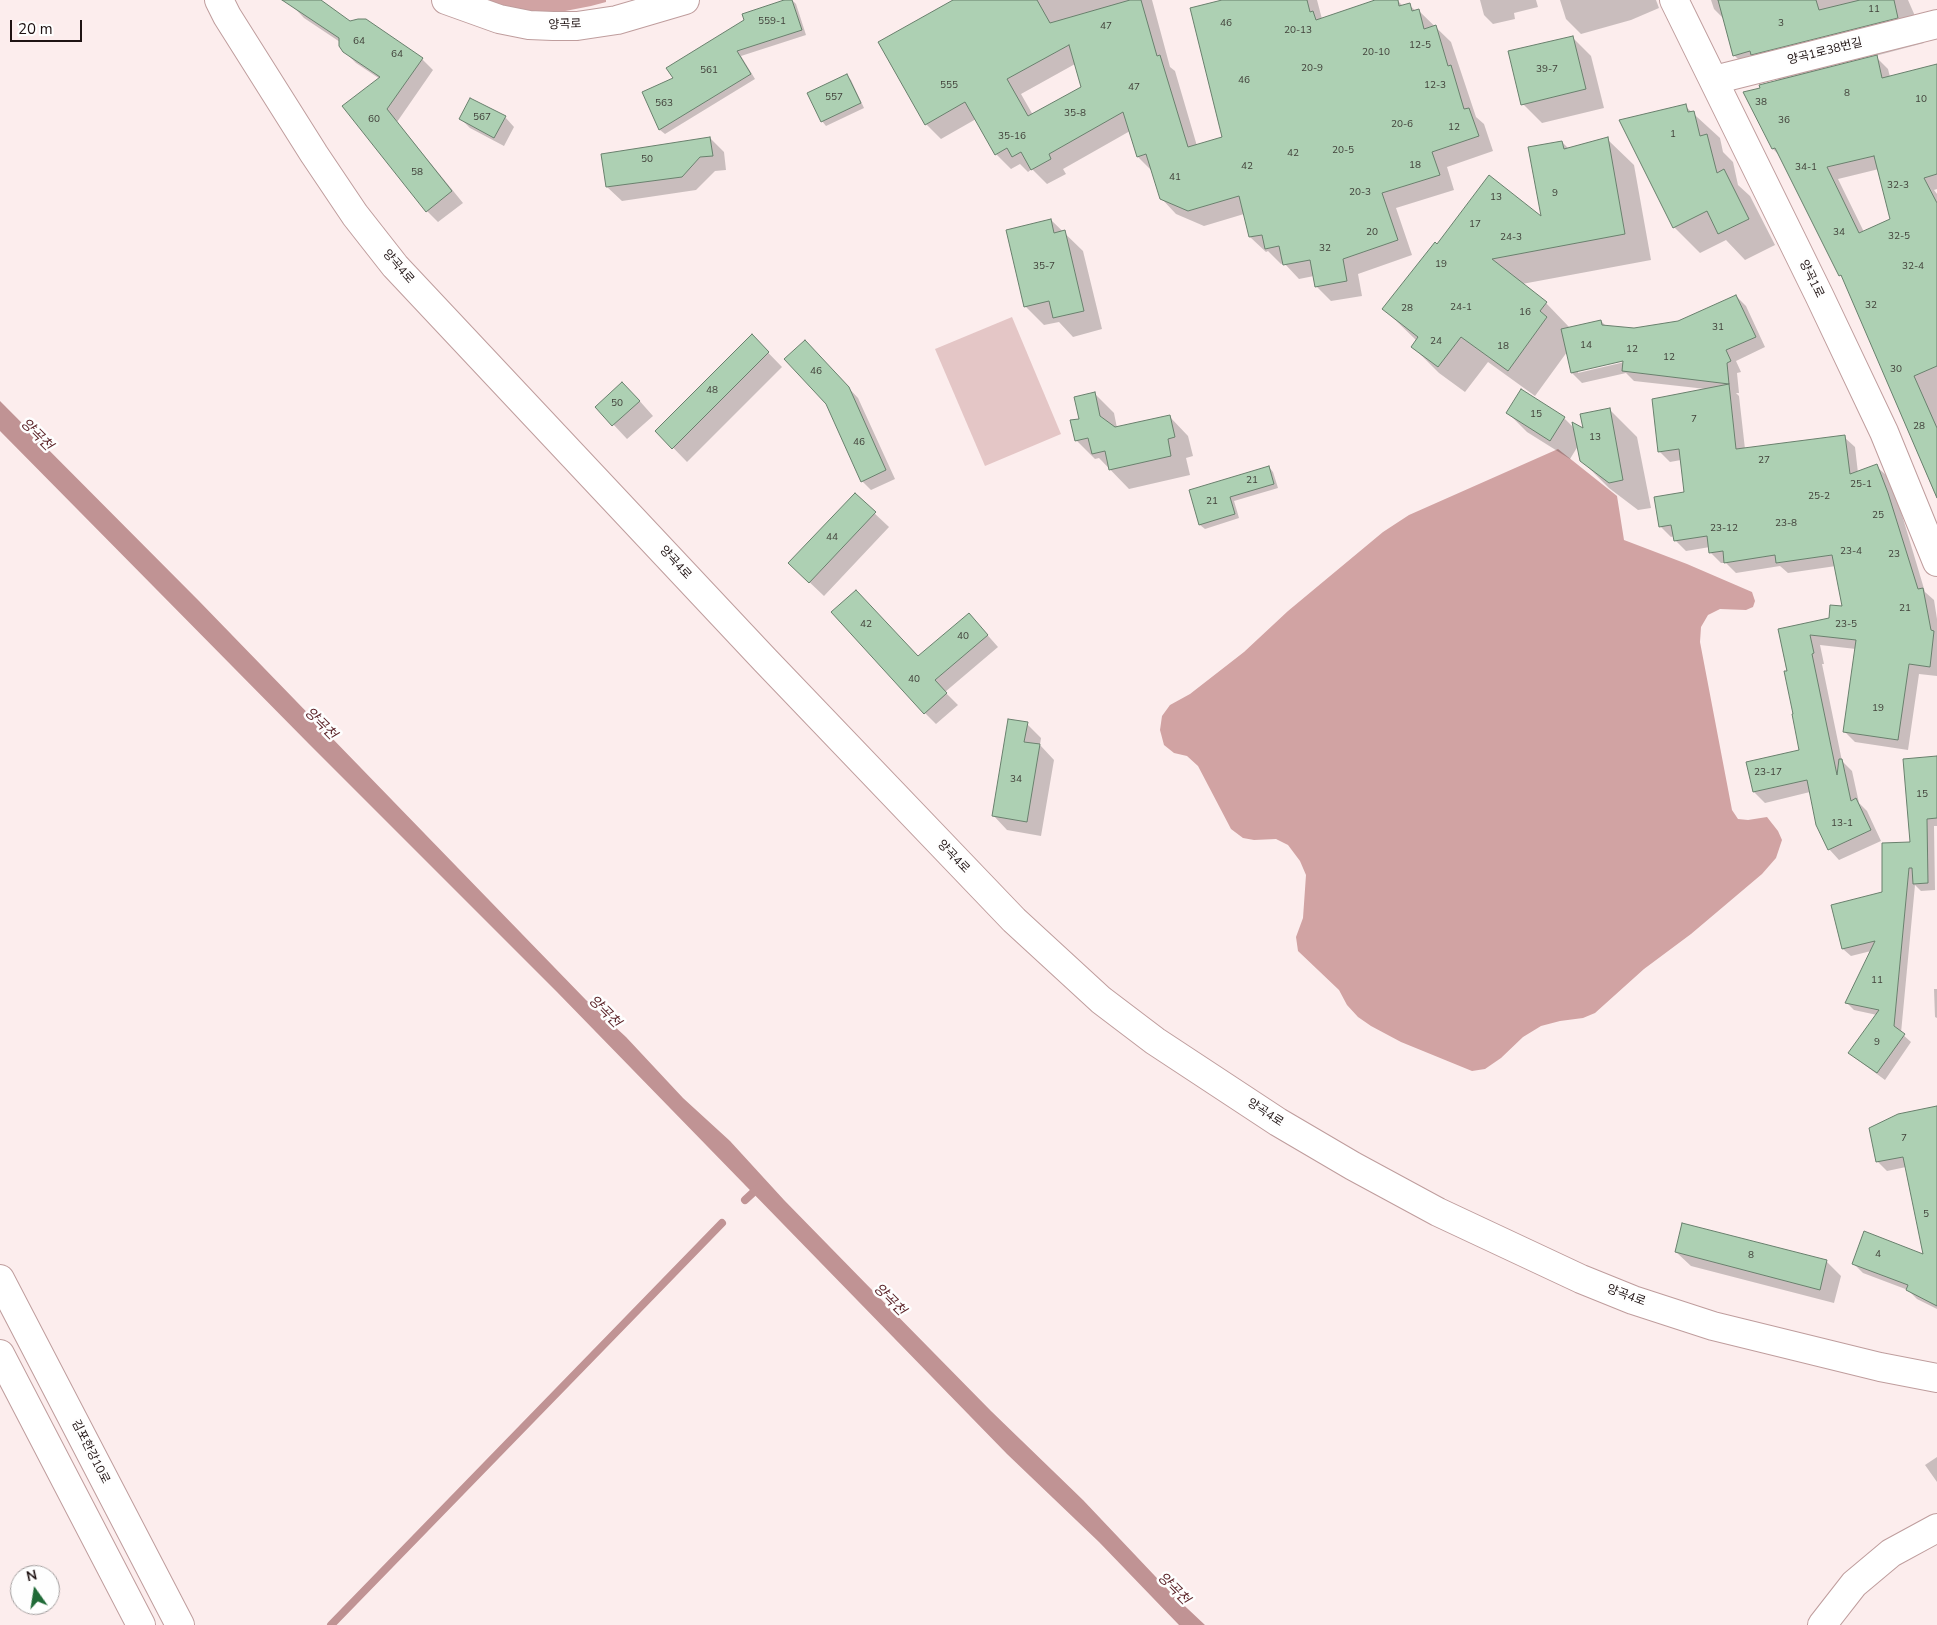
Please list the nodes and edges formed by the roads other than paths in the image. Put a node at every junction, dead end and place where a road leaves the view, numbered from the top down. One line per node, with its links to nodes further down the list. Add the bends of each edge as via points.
1 (198, 0): 5 (main road)
2 (446, 0): 3 (main road, 양곡로, via 529,26 577,26 617,20)
3 (685, 0)
4 (1674, 0): 7 (main road, 양곡1로)
5 (223, 8): 11 (main road, 양곡4로, via 324,169 355,215 396,266 758,653 1014,920 1101,1000 1155,1041 1278,1122 1438,1212 1581,1279 1713,1326)
6 (1937, 24): 7 (main road, 양곡1로38번길)
7 (1714, 80): 8 (main road, 양곡1로, via 1884,432)
8 (1937, 562)
9 (0, 1279): 14 (main road, 김포한강10로)
10 (0, 1354): 13 (main road)
11 (1937, 1378)
12 (1937, 1528): 15 (main road, via 1891,1553 1854,1584)
13 (141, 1625)
14 (180, 1625)
15 (1822, 1625)

